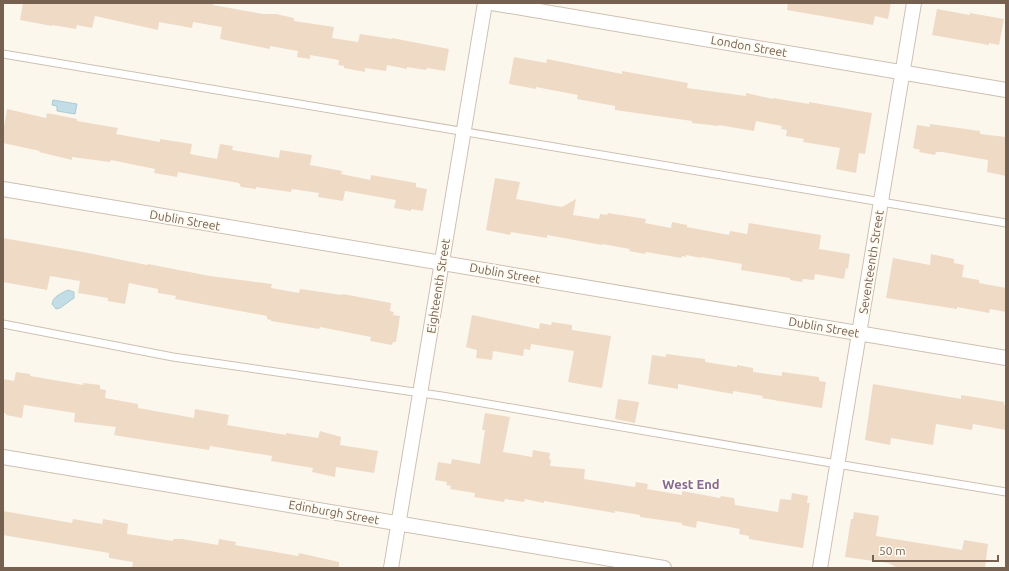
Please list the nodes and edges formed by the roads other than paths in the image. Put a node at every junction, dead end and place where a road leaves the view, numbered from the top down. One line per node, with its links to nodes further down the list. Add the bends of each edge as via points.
1 (485, 3): 7 (street, Eighteenth Street)
2 (492, 3): 5 (street, London Street)
3 (914, 3): 5 (street, Seventeenth Street)
4 (3, 54): 7 (lane)
5 (902, 72): 6 (street, London Street); 9 (street, Seventeenth Street)
6 (1006, 90)
7 (464, 132): 9 (lane); 11 (street, Eighteenth Street)
8 (3, 189): 11 (street, Dublin Street)
9 (881, 202): 10 (lane); 13 (street, Seventeenth Street)
10 (1006, 223)
11 (442, 263): 13 (street, Dublin Street); 15 (street, Eighteenth Street)
12 (3, 324): 15 (lane, via 173,357)
13 (859, 333): 14 (street, Dublin Street); 17 (street, Seventeenth Street)
14 (1006, 358)
15 (420, 393): 17 (lane); 19 (street, Eighteenth Street)
16 (3, 457): 19 (street, Edinburgh Street)
17 (837, 464): 18 (lane); 22 (street, Seventeenth Street)
18 (1006, 492)
19 (399, 523): 20 (street, Eighteenth Street); 21 (street, Edinburgh Street)
20 (391, 568)
21 (664, 568)
22 (820, 568)

